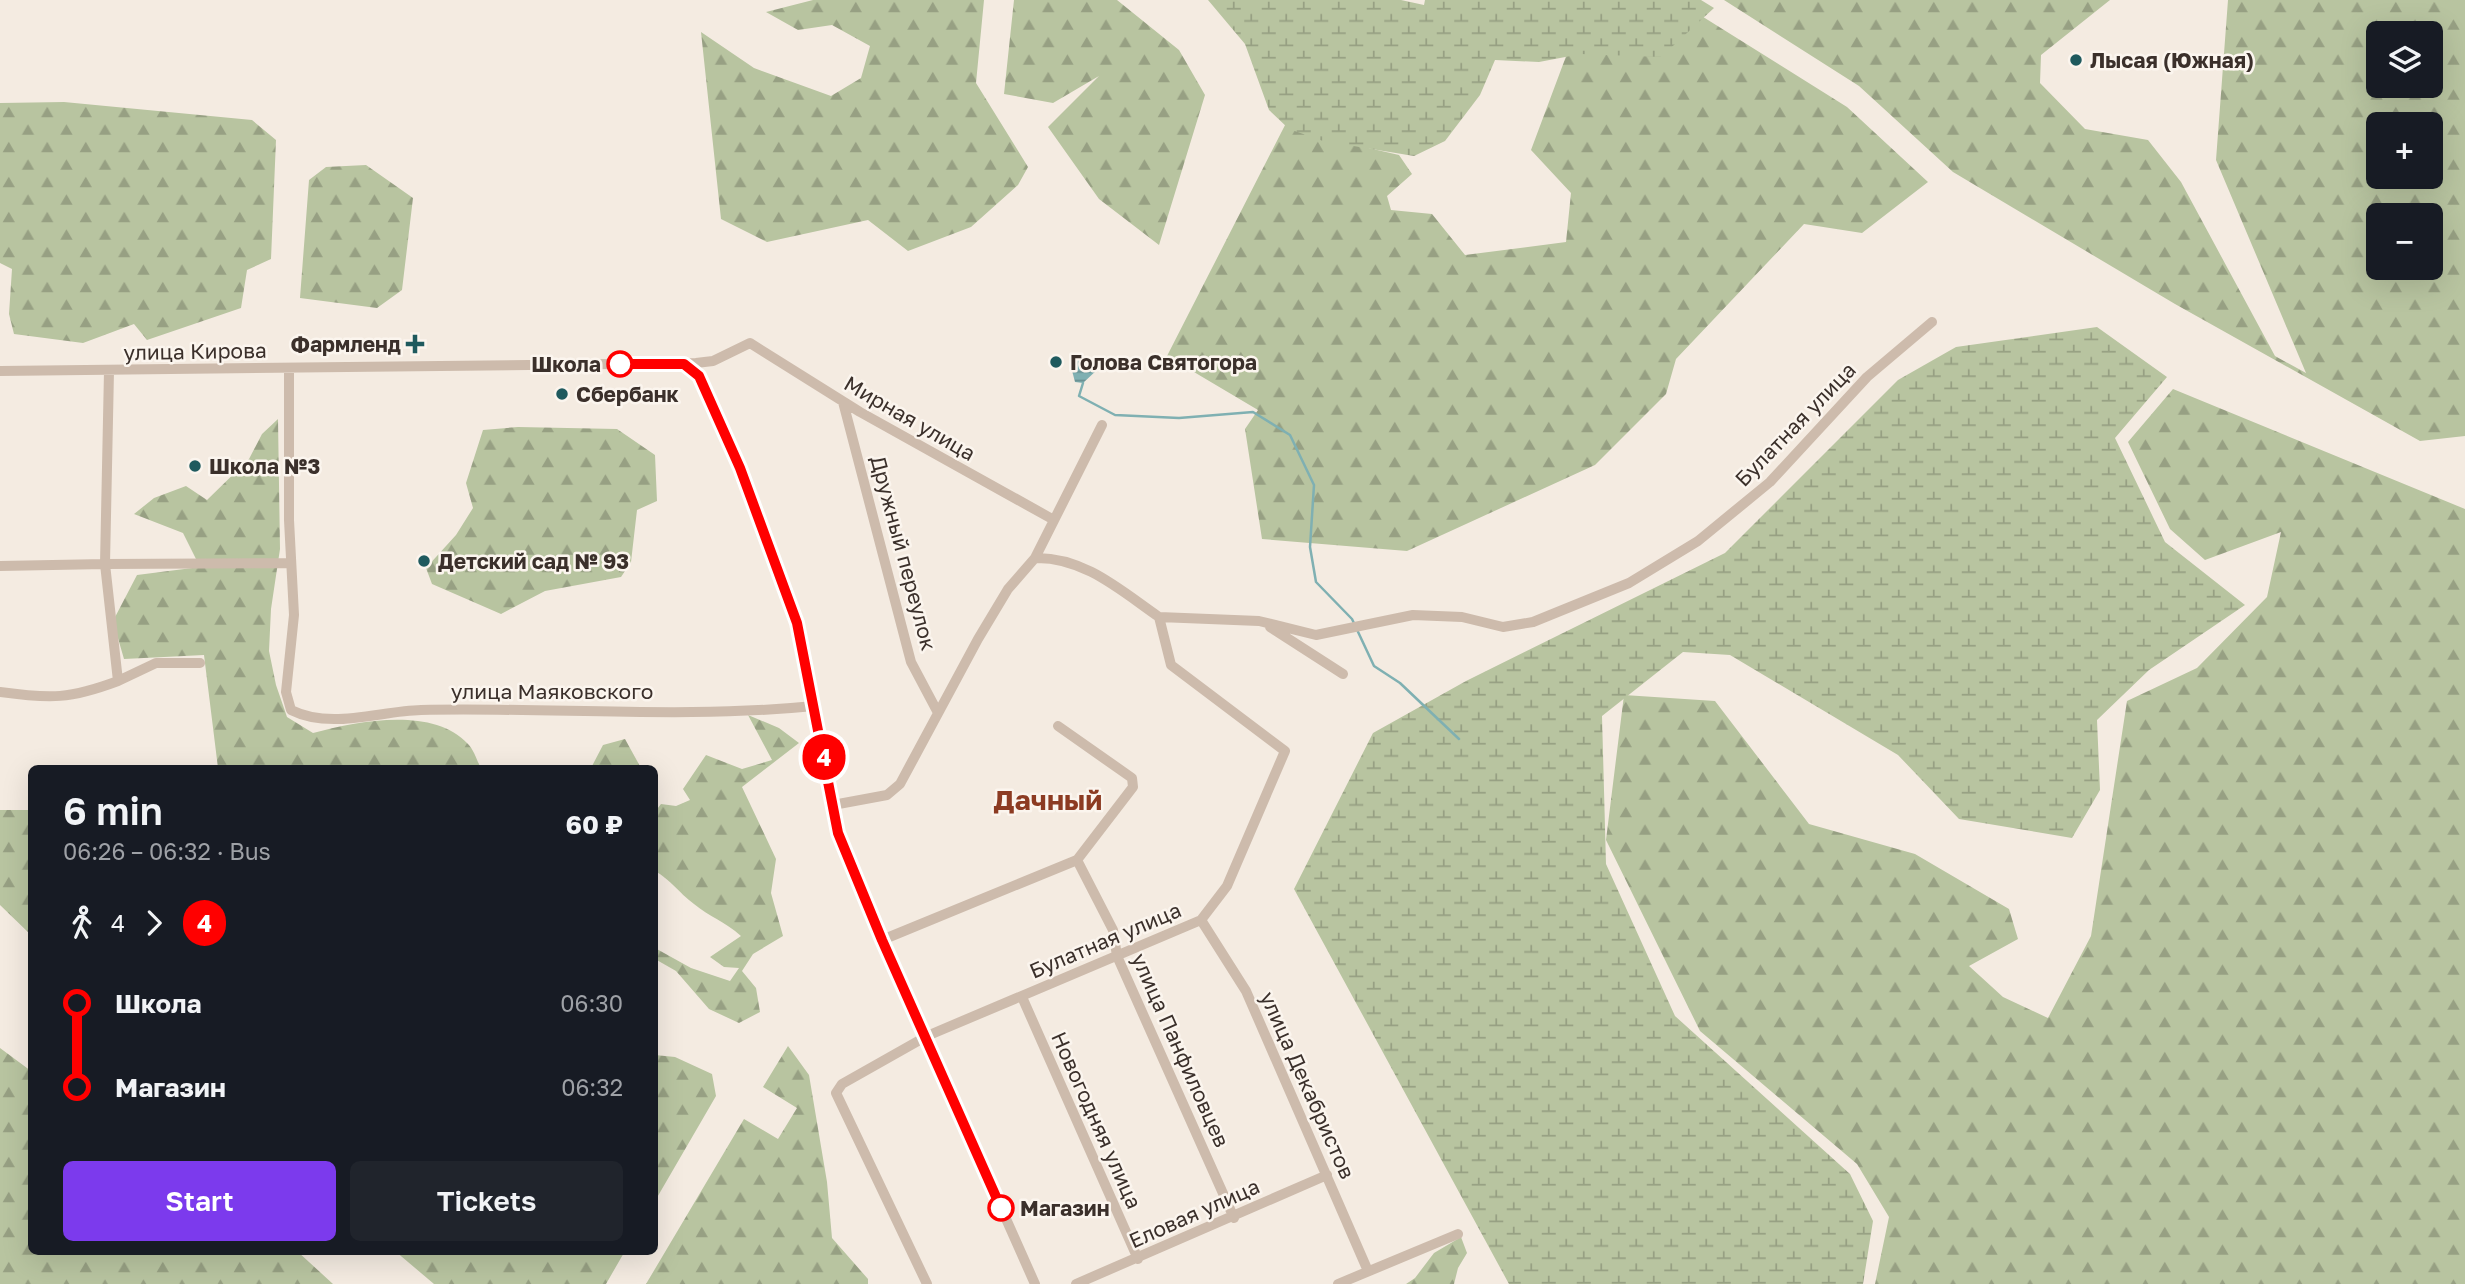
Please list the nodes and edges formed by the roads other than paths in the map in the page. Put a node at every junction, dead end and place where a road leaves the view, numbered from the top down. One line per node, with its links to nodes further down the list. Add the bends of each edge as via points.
1 (1932, 322): 15 (street, Булатная улица, via 1867,377 1770,482 1698,541 1629,583 1534,622 1503,627 1462,617 1413,615 1316,635)
2 (750, 343): 3 (street, улица Кирова, via 713,361); 7 (street, Мирная улица)
3 (684, 364): 4 (street, улица Кирова); 20 (street, via 699,376 740,468 797,623)
4 (289, 368): 6 (street, улица Кирова); 11 (street)
5 (0, 371): 6 (street, улица Кирова)
6 (109, 371): 12 (street)
7 (843, 402): 9 (street, Мирная улица); 21 (street, Дружный переулок, via 911,662)
8 (1102, 425): 9 (street)
9 (1054, 520): 10 (street)
10 (1035, 558): 14 (street, via 1078,564); 21 (street, via 1008,589)
11 (291, 563): 12 (street); 20 (street, улица Маяковского, via 294,615 286,692 292,710 309,719 420,710)
12 (105, 564): 13 (street); 18 (street)
13 (0, 566)
14 (1159, 617): 15 (street, Булатная улица); 25 (street, Булатная улица, via 1171,664 1286,751 1227,886)
15 (1258, 621): 17 (street)
16 (200, 663): 18 (street, via 156,663)
17 (1343, 674)
18 (118, 681): 19 (street, via 80,696)
19 (0, 692)
20 (814, 706): 23 (street)
21 (937, 711): 23 (street, via 913,764 893,790)
22 (1058, 726): 24 (street, via 1132,778 1132,787)
23 (833, 805): 26 (street, via 838,833)
24 (1077, 860): 26 (street); 27 (street, улица Панфиловцев, via 1113,930)
25 (1201, 920): 27 (street, Булатная улица); 30 (street, улица Декабристов, via 1246,991)
26 (882, 940): 29 (street)
27 (1117, 956): 28 (street, Булатная улица); 31 (street, улица Панфиловцев)
28 (1022, 997): 29 (street, Булатная улица); 33 (street, Новогодняя улица)
29 (927, 1037): 35 (street, Булатная улица, via 842,1084 836,1093); 36 (street)
30 (1327, 1175): 31 (street, Еловая улица); 34 (street, улица Декабристов)
31 (1234, 1218): 33 (street, Еловая улица)
32 (1458, 1234): 34 (street)
33 (1138, 1259): 37 (street, Еловая улица)
34 (1368, 1270): 38 (street)
35 (927, 1284)
36 (1035, 1284)
37 (1076, 1284)
38 (1338, 1284)

